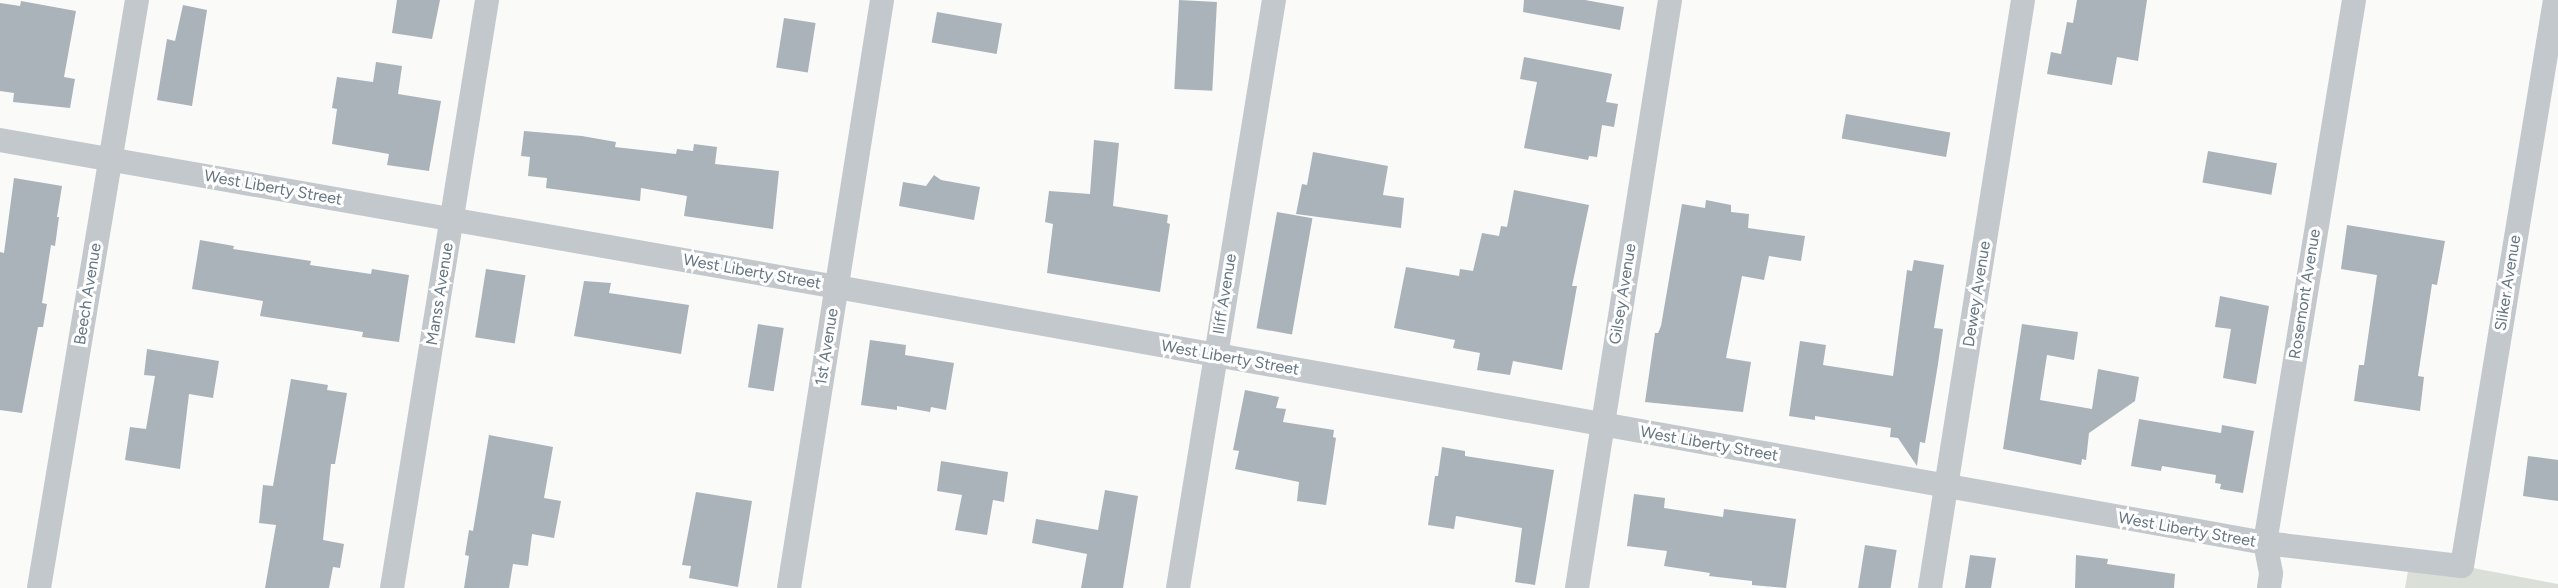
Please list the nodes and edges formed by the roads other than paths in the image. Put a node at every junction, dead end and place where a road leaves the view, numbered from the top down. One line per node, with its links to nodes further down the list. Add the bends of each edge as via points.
1 (137, 0): 10 (street, Beech Avenue)
2 (487, 0): 11 (street, Manss Avenue)
3 (882, 0): 12 (street, 1st Avenue)
4 (1274, 0): 13 (street, Iliff Avenue)
5 (1670, 0): 14 (street, Gilsey Avenue)
6 (2023, 0): 15 (street, Dewey Avenue)
7 (2354, 0): 16 (street, Rosemont Avenue)
8 (2555, 0): 17 (street, Sliker Avenue)
9 (0, 140): 10 (street, West Liberty Street)
10 (110, 159): 11 (street, West Liberty Street); 18 (street, Beech Avenue)
11 (453, 220): 12 (street, West Liberty Street); 19 (street, Manss Avenue)
12 (837, 286): 13 (street, West Liberty Street); 20 (street, 1st Avenue)
13 (1215, 356): 14 (street, West Liberty Street); 21 (street, Iliff Avenue)
14 (1603, 424): 15 (street, West Liberty Street); 22 (street, Gilsey Avenue)
15 (1946, 488): 16 (street, West Liberty Street); 23 (street, Dewey Avenue)
16 (2265, 543): 17 (street, West Liberty Street); 24 (street, Rosemont Avenue, via 2271,573)
17 (2462, 566)
18 (39, 588)
19 (392, 588)
20 (789, 588)
21 (1178, 588)
22 (1577, 588)
23 (1930, 588)
24 (2269, 588)

